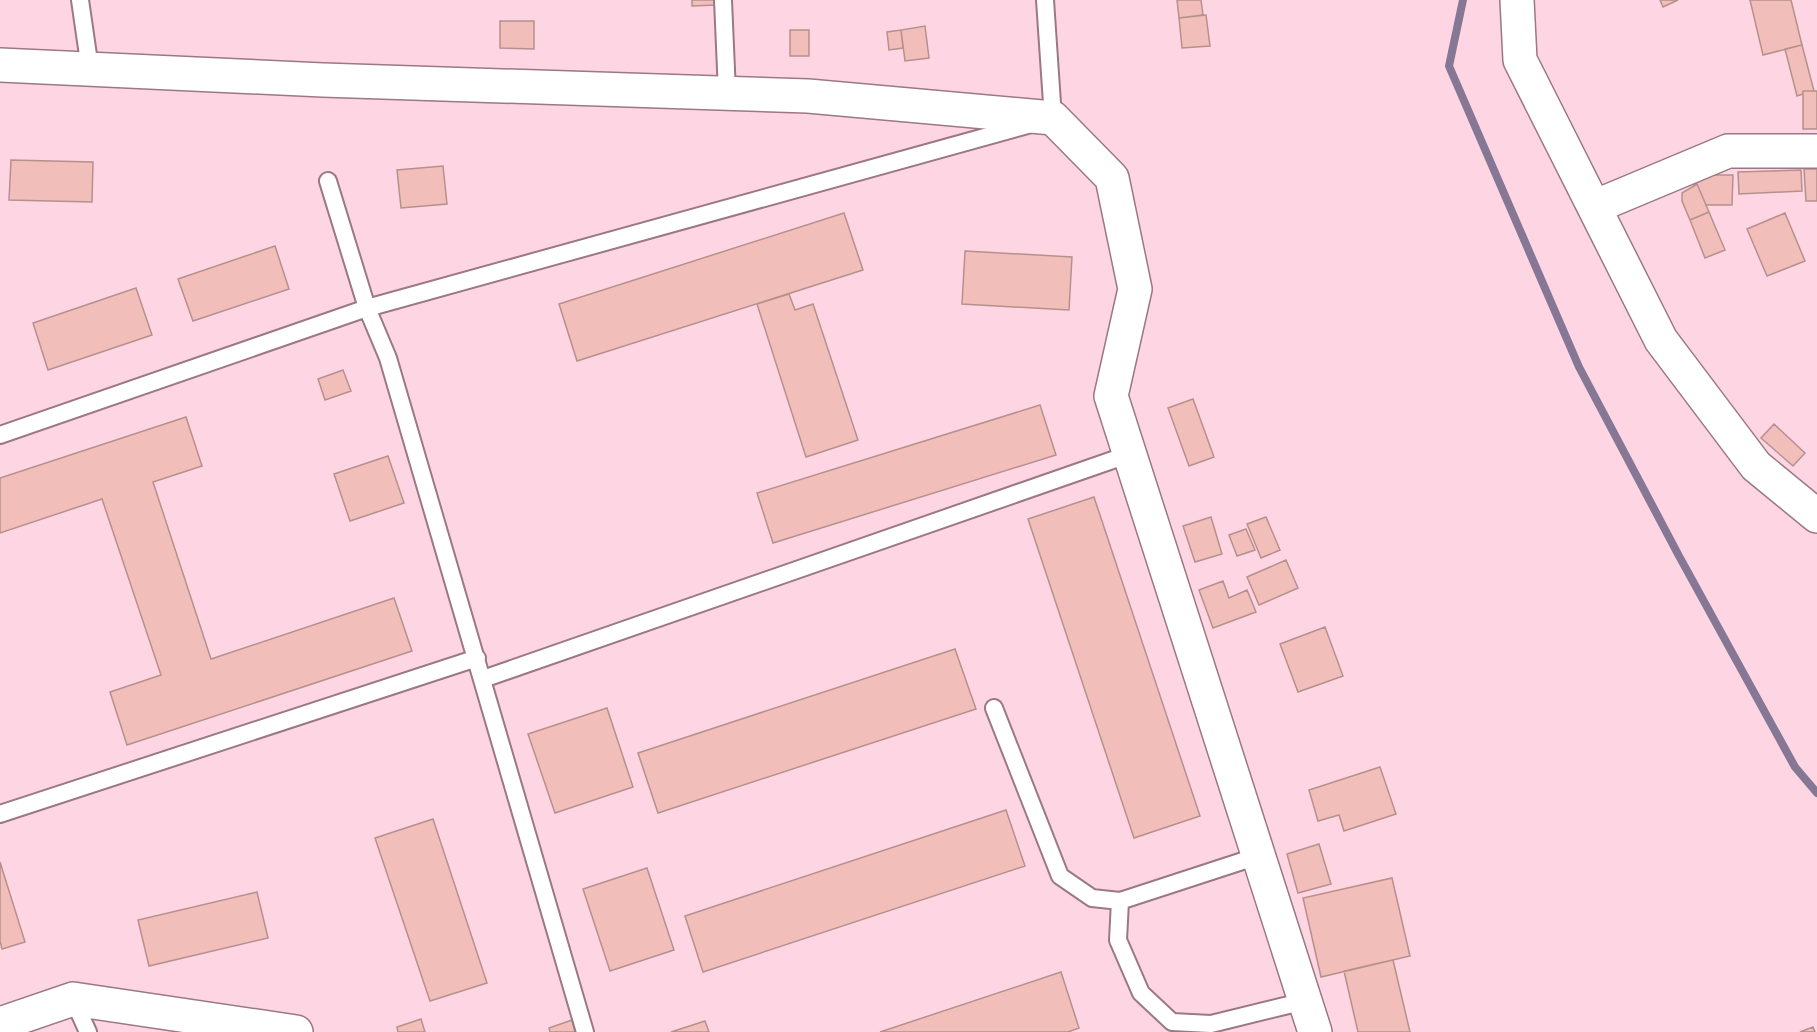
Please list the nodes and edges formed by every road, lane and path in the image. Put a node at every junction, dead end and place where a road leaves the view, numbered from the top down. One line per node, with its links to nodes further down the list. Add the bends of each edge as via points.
1 (80, 0): 6 (lane)
2 (723, 0): 7 (lane)
3 (1045, 0): 8 (lane)
4 (1517, 0): 11 (street, via 1520,60)
5 (0, 65): 6 (street)
6 (90, 69): 7 (street, via 323,81)
7 (727, 93): 8 (street, via 808,96)
8 (1053, 118): 12 (lane); 14 (street, via 1112,178 1135,289 1111,396)
9 (1817, 151): 11 (street, via 1728,151)
10 (328, 181): 12 (lane)
11 (1594, 207): 15 (street, via 1661,340 1756,466)
12 (367, 308): 13 (lane); 16 (lane, via 387,358)
13 (0, 435)
14 (1130, 454): 17 (lane); 20 (street)
15 (1817, 516)
16 (477, 658): 17 (lane); 19 (lane)
17 (483, 679): 27 (lane)
18 (994, 708): 21 (lane, via 1060,876 1092,898)
19 (0, 814)
20 (1258, 856): 21 (lane); 23 (street)
21 (1120, 900): 23 (lane, via 1118,940 1141,993 1172,1022 1211,1024)
22 (73, 999): 24 (street); 25 (lane); 26 (street)
23 (1305, 1001): 28 (street)
24 (0, 1024)
25 (88, 1032)
26 (296, 1032)
27 (585, 1032)
28 (1315, 1032)

